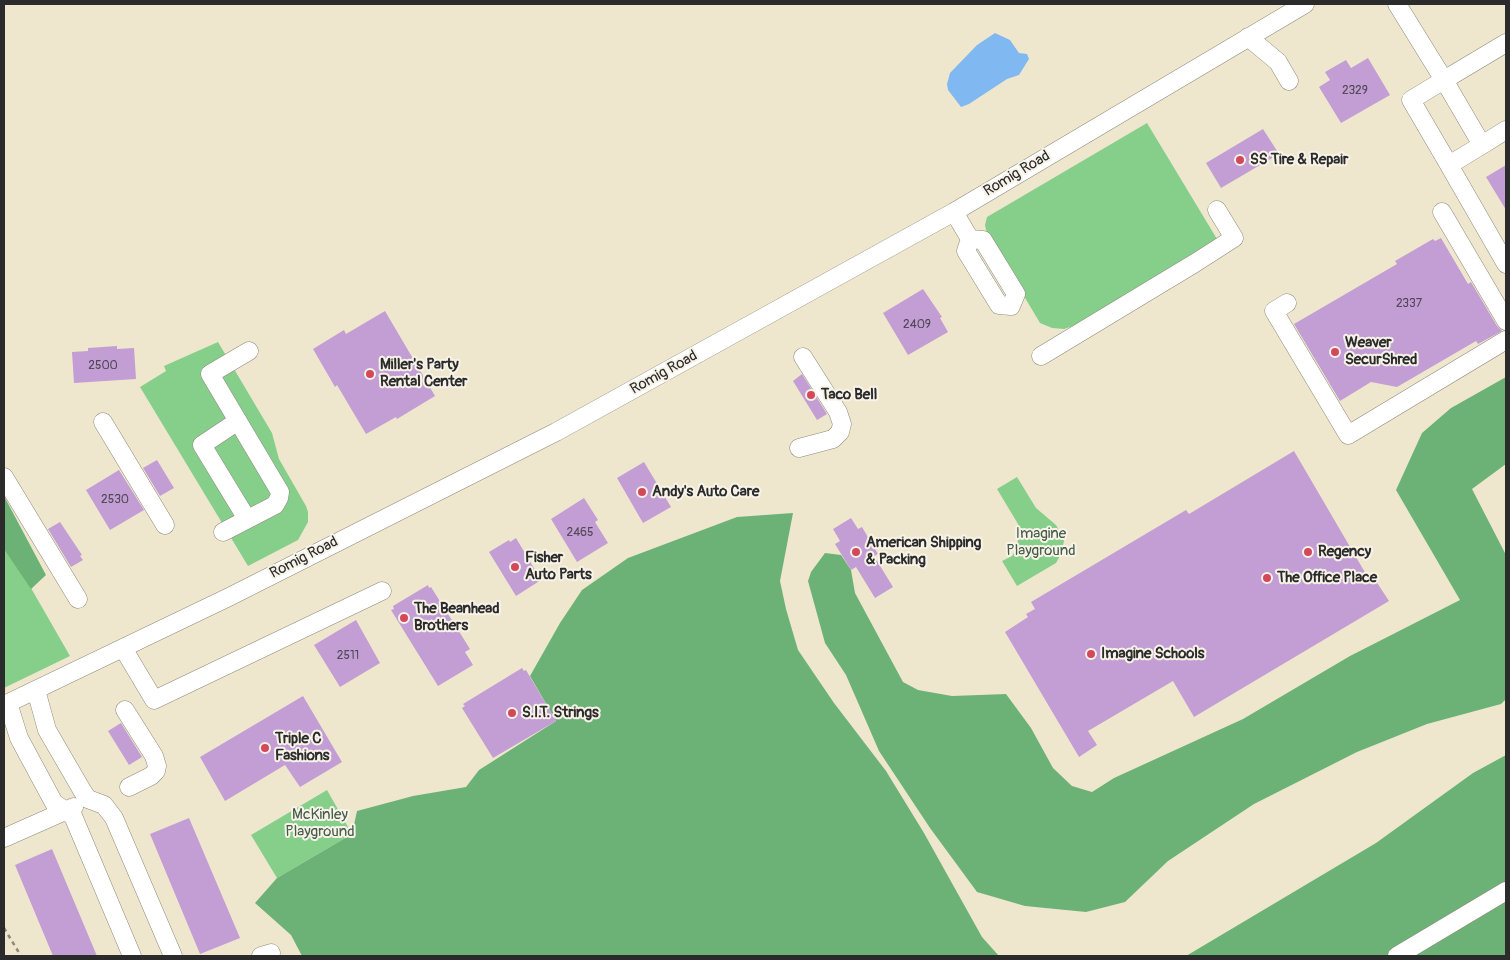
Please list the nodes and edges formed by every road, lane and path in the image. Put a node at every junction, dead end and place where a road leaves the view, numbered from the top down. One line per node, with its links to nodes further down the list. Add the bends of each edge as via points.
1 (1305, 4): 3 (street, Romig Road)
2 (1397, 4): 5 (street)
3 (1248, 37): 6 (street, via 1278,62); 11 (street, Romig Road)
4 (1506, 43): 5 (street)
5 (1444, 80): 8 (street); 9 (street, via 1411,100)
6 (1289, 81)
7 (1506, 130): 8 (street)
8 (1482, 145): 9 (street)
9 (1449, 165): 14 (street)
10 (1217, 210): 19 (street, via 1234,238)
11 (954, 212): 13 (street); 30 (street, Romig Road, via 556,432)
12 (1442, 212): 16 (street)
13 (970, 239)
14 (1506, 264)
15 (1287, 303): 17 (street, via 1274,311 1348,434)
16 (1506, 321)
17 (1506, 340)
18 (249, 351): 21 (street, via 210,374)
19 (1041, 356)
20 (803, 357): 23 (street, via 838,412 842,424 833,439)
21 (238, 421): 25 (street, via 280,492 275,505); 25 (street, via 202,445)
22 (103, 422): 26 (street)
23 (799, 448)
24 (4, 477): 29 (street)
25 (247, 520): 27 (street)
26 (165, 525)
27 (223, 532)
28 (382, 591): 30 (street, via 154,700)
29 (78, 599)
30 (123, 648): 31 (street, Romig Road)
31 (36, 690): 32 (street, Romig Road); 35 (street, via 46,730)
32 (6, 704): 36 (street, via 19,738 54,803)
33 (125, 710): 34 (street, via 157,766 151,776)
34 (129, 787)
35 (88, 799): 36 (street); 42 (street, via 104,805 114,818)
36 (66, 811): 37 (street); 41 (street, via 73,816)
37 (4, 838)
38 (1506, 891): 43 (street)
39 (4, 928): 40 (path)
40 (21, 956)
41 (132, 956)
42 (173, 956)
43 (1397, 956)

